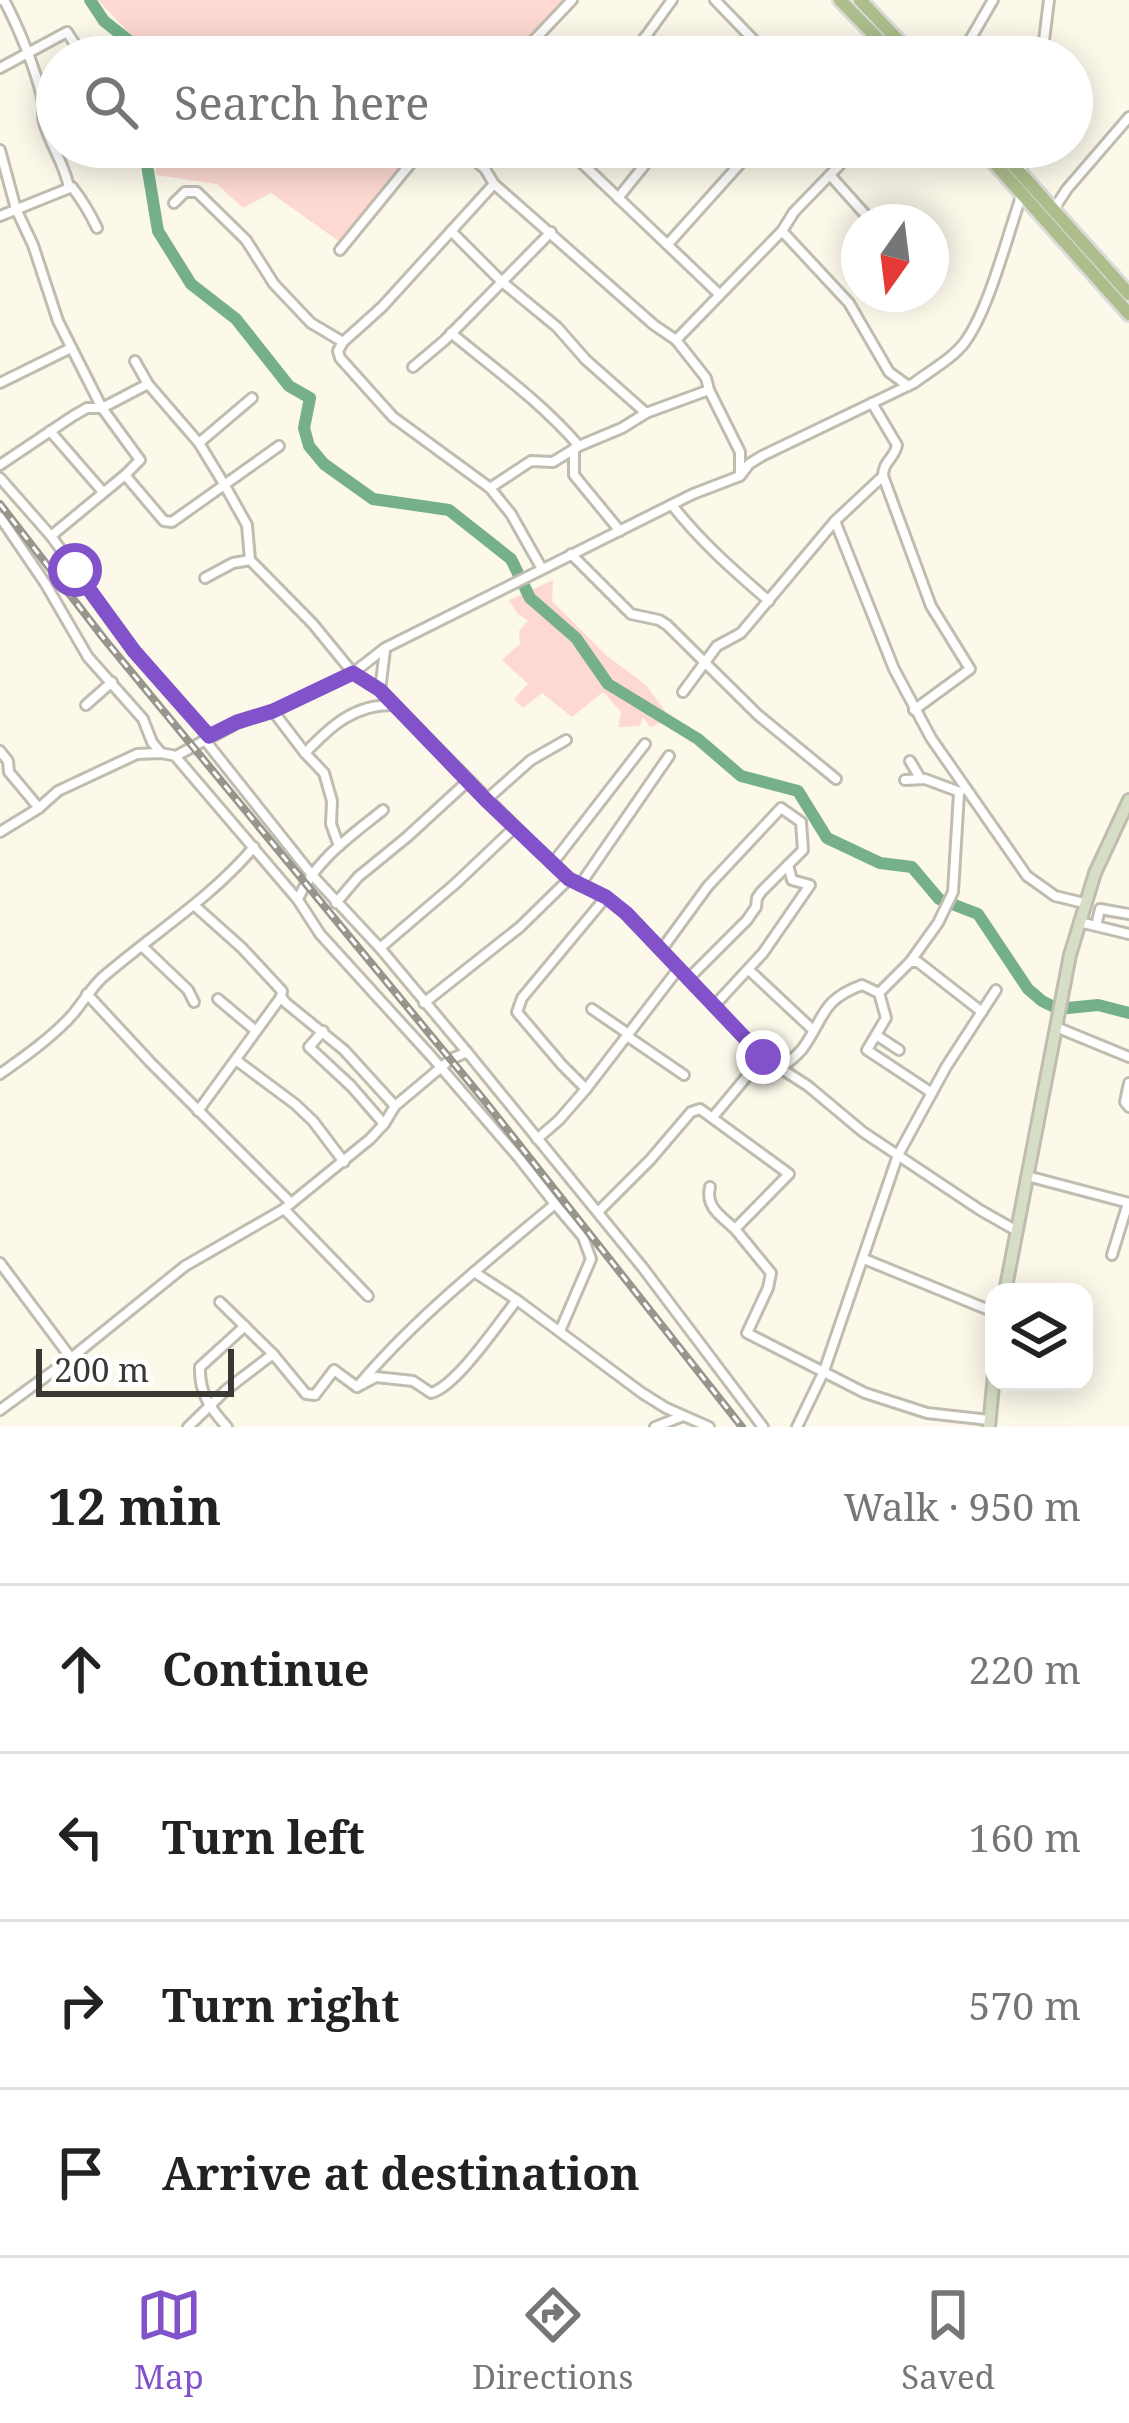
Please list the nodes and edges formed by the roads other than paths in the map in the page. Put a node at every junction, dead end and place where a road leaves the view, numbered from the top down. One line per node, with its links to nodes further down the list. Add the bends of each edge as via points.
1 (3, 0): 17 (street)
2 (572, 0): 9 (street)
3 (673, 0): 10 (street)
4 (716, 0): 11 (street)
5 (841, 0): 12 (main road)
6 (860, 0): 13 (main road)
7 (993, 0): 14 (street)
8 (1049, 0): 15 (street)
9 (538, 36)
10 (646, 36)
11 (750, 36)
12 (876, 36)
13 (894, 36)
14 (972, 36)
15 (1045, 36)
16 (36, 48): 17 (street)
17 (28, 52): 18 (street); 19 (street)
18 (0, 68)
19 (36, 76)
20 (1129, 117): 22 (street)
21 (0, 150): 42 (street)
22 (1093, 158)
23 (65, 168): 37 (street)
24 (407, 168): 50 (street)
25 (484, 168): 36 (street)
26 (587, 168): 39 (street)
27 (642, 168): 39 (street)
28 (736, 168): 49 (street)
29 (836, 168): 35 (street)
30 (1000, 168): 38 (main road)
31 (1016, 168): 34 (main road)
32 (1022, 168): 34 (street)
33 (1084, 168): 43 (street)
34 (1021, 173): 43 (main road)
35 (830, 175): 41 (street); 47 (street)
36 (494, 184): 46 (street); 48 (street)
37 (69, 188): 42 (street); 45 (street)
38 (1023, 192): 54 (main road); 63 (street, via 965,341)
39 (618, 198): 49 (street)
40 (174, 203): 57 (street, via 197,192 246,240 286,297)
41 (856, 204)
42 (16, 209): 44 (street); 58 (street)
43 (1053, 210): 53 (main road)
44 (0, 216)
45 (97, 228)
46 (451, 231): 51 (street); 57 (street)
47 (782, 231): 52 (street); 63 (street, via 849,303 890,372)
48 (551, 232): 51 (street); 56 (street)
49 (668, 244): 52 (street)
50 (340, 250)
51 (501, 281): 55 (street); 68 (street)
52 (719, 294): 56 (street)
53 (1129, 294)
54 (1129, 314)
55 (451, 333): 60 (street); 72 (street, via 558,422)
56 (676, 340): 64 (street)
57 (343, 342): 83 (street, via 340,358 393,417)
58 (71, 348): 61 (street); 67 (street)
59 (135, 361): 62 (street)
60 (413, 367)
61 (0, 383)
62 (148, 384): 67 (street); 70 (street)
63 (908, 386): 66 (street)
64 (709, 390): 68 (street); 73 (street)
65 (252, 398): 70 (street)
66 (872, 403): 74 (street); 80 (street, via 897,445)
67 (102, 408): 69 (street, via 87,408); 77 (street, via 140,460)
68 (646, 413): 72 (street)
69 (50, 431): 76 (street); 84 (street)
70 (199, 443): 82 (street)
71 (279, 446): 82 (street)
72 (576, 448): 75 (street); 78 (street)
73 (740, 452): 74 (street); 79 (street)
74 (762, 456): 79 (street)
75 (553, 461): 78 (street); 83 (street, via 531,461)
76 (0, 465)
77 (124, 475): 82 (street, via 167,522); 84 (street)
78 (574, 476): 88 (street)
79 (740, 476): 85 (street)
80 (883, 476): 87 (street); 103 (street, via 931,606 970,669)
81 (0, 478): 89 (street)
82 (224, 484): 91 (street, via 247,525)
83 (490, 488): 92 (street)
84 (103, 492): 89 (street)
85 (672, 505): 88 (street); 94 (street)
86 (0, 517): 98 (street)
87 (836, 520): 94 (street); 103 (street)
88 (620, 531): 90 (street)
89 (51, 536): 105 (street)
90 (571, 554): 92 (street); 96 (street, via 631,614 667,625)
91 (250, 560): 93 (street); 97 (street)
92 (542, 569): 95 (street)
93 (205, 578)
94 (770, 602): 96 (street)
95 (385, 648): 97 (street); 99 (street)
96 (705, 663): 100 (street); 114 (street)
97 (353, 673): 99 (street); 104 (street)
98 (112, 682): 101 (street); 109 (street)
99 (380, 690): 102 (street)
100 (682, 692)
101 (86, 705)
102 (394, 705): 110 (street, via 356,710); 117 (street)
103 (914, 710): 118 (street)
104 (273, 711): 105 (street); 110 (street)
105 (207, 737): 111 (street); 129 (street)
106 (566, 740): 119 (street)
107 (645, 744): 127 (street)
108 (0, 751): 121 (street)
109 (161, 753): 111 (street); 121 (street, via 137,754)
110 (304, 753): 125 (street, via 328,783)
111 (176, 756): 126 (street)
112 (669, 756): 131 (street)
113 (910, 761): 115 (street)
114 (836, 779)
115 (921, 779): 116 (street); 118 (street)
116 (905, 780)
117 (468, 782): 119 (street); 134 (street)
118 (963, 790): 135 (street, via 1027,876 1055,896); 144 (street, via 952,892)
119 (486, 800): 123 (street)
120 (1129, 800): 135 (street)
121 (39, 808): 124 (street)
122 (383, 811): 125 (street)
123 (514, 827): 127 (street); 142 (street)
124 (0, 832)
125 (339, 846): 129 (street)
126 (254, 847): 133 (street); 136 (street)
127 (552, 864): 130 (street)
128 (788, 866): 143 (street, via 804,844 801,822 781,808); 146 (street, via 792,880 810,885); 147 (street)
129 (312, 875): 133 (street); 134 (street)
130 (569, 879): 131 (street); 154 (street)
131 (580, 885): 132 (street)
132 (606, 897): 143 (street); 174 (street, via 518,1012)
133 (298, 900): 169 (street)
134 (337, 903): 142 (street)
135 (1084, 903): 138 (street)
136 (195, 906): 141 (street); 151 (street)
137 (1129, 914): 139 (street, via 1100,909)
138 (1079, 922): 139 (street); 158 (street)
139 (1096, 926): 140 (street)
140 (1129, 934)
141 (142, 947): 149 (street); 153 (street)
142 (380, 948): 154 (street)
143 (662, 949): 145 (street)
144 (910, 962): 150 (street); 157 (street)
145 (680, 968): 147 (street); 162 (street)
146 (749, 970): 155 (street); 159 (street)
147 (688, 979): 155 (street)
148 (996, 990): 157 (street)
149 (86, 993): 171 (street, via 72,1015); 178 (street)
150 (879, 993): 159 (street, via 862,985 842,993); 163 (street, via 886,1018)
151 (280, 997): 160 (street); 161 (street)
152 (218, 999): 160 (street)
153 (194, 1002)
154 (424, 1003): 165 (street)
155 (714, 1006): 166 (street)
156 (592, 1010): 162 (street)
157 (982, 1012): 175 (street)
158 (1057, 1022): 167 (street); 184 (street)
159 (812, 1029): 170 (street)
160 (256, 1030): 168 (street)
161 (323, 1031): 176 (street); 180 (street, via 309,1047)
162 (627, 1034): 172 (street); 174 (street)
163 (876, 1035): 164 (street); 175 (street, via 870,1054)
164 (898, 1050)
165 (467, 1052): 169 (street); 181 (street)
166 (763, 1057): 170 (street); 179 (street)
167 (1129, 1057)
168 (236, 1060): 178 (street); 183 (street, via 296,1104)
169 (440, 1068): 176 (street); 187 (street)
170 (781, 1069): 182 (street)
171 (0, 1074)
172 (684, 1076)
173 (1129, 1083): 177 (street)
174 (586, 1089): 181 (street)
175 (932, 1093): 182 (street)
176 (395, 1106): 180 (street)
177 (1129, 1108)
178 (199, 1111): 188 (street)
179 (713, 1118): 189 (street, via 691,1112); 190 (street, via 789,1174)
180 (384, 1124): 183 (street)
181 (537, 1139): 189 (street)
182 (898, 1155): 191 (street); 193 (street)
183 (344, 1162): 188 (street)
184 (1027, 1176): 186 (street); 191 (street)
185 (710, 1187): 190 (street, via 710,1204)
186 (1128, 1203): 192 (street)
187 (555, 1204): 195 (street); 202 (street, via 591,1259)
188 (288, 1206): 197 (street); 204 (street, via 185,1266)
189 (598, 1212): 217 (street)
190 (735, 1229): 205 (street, via 771,1273 747,1334)
191 (1017, 1231): 196 (street)
192 (1112, 1255)
193 (864, 1259): 200 (street); 205 (street)
194 (0, 1263): 204 (street)
195 (474, 1272): 198 (street); 206 (street)
196 (1007, 1283)
197 (368, 1296)
198 (517, 1300): 202 (street); 206 (street, via 441,1391 376,1377)
199 (220, 1302): 201 (street)
200 (985, 1308)
201 (245, 1327): 203 (street); 208 (street, via 200,1367)
202 (560, 1330): 209 (street)
203 (273, 1354): 206 (street, via 306,1394 315,1395 334,1370); 208 (street)
204 (71, 1358): 210 (street)
205 (824, 1371): 212 (street, via 904,1406); 218 (street)
206 (357, 1387)
207 (992, 1391): 212 (street)
208 (208, 1406): 214 (street); 215 (street)
209 (666, 1408): 211 (street); 213 (street)
210 (0, 1410)
211 (684, 1416): 213 (street); 216 (street)
212 (989, 1424)
213 (660, 1425)
214 (188, 1427)
215 (226, 1427)
216 (709, 1427)
217 (763, 1427)
218 (797, 1427)

